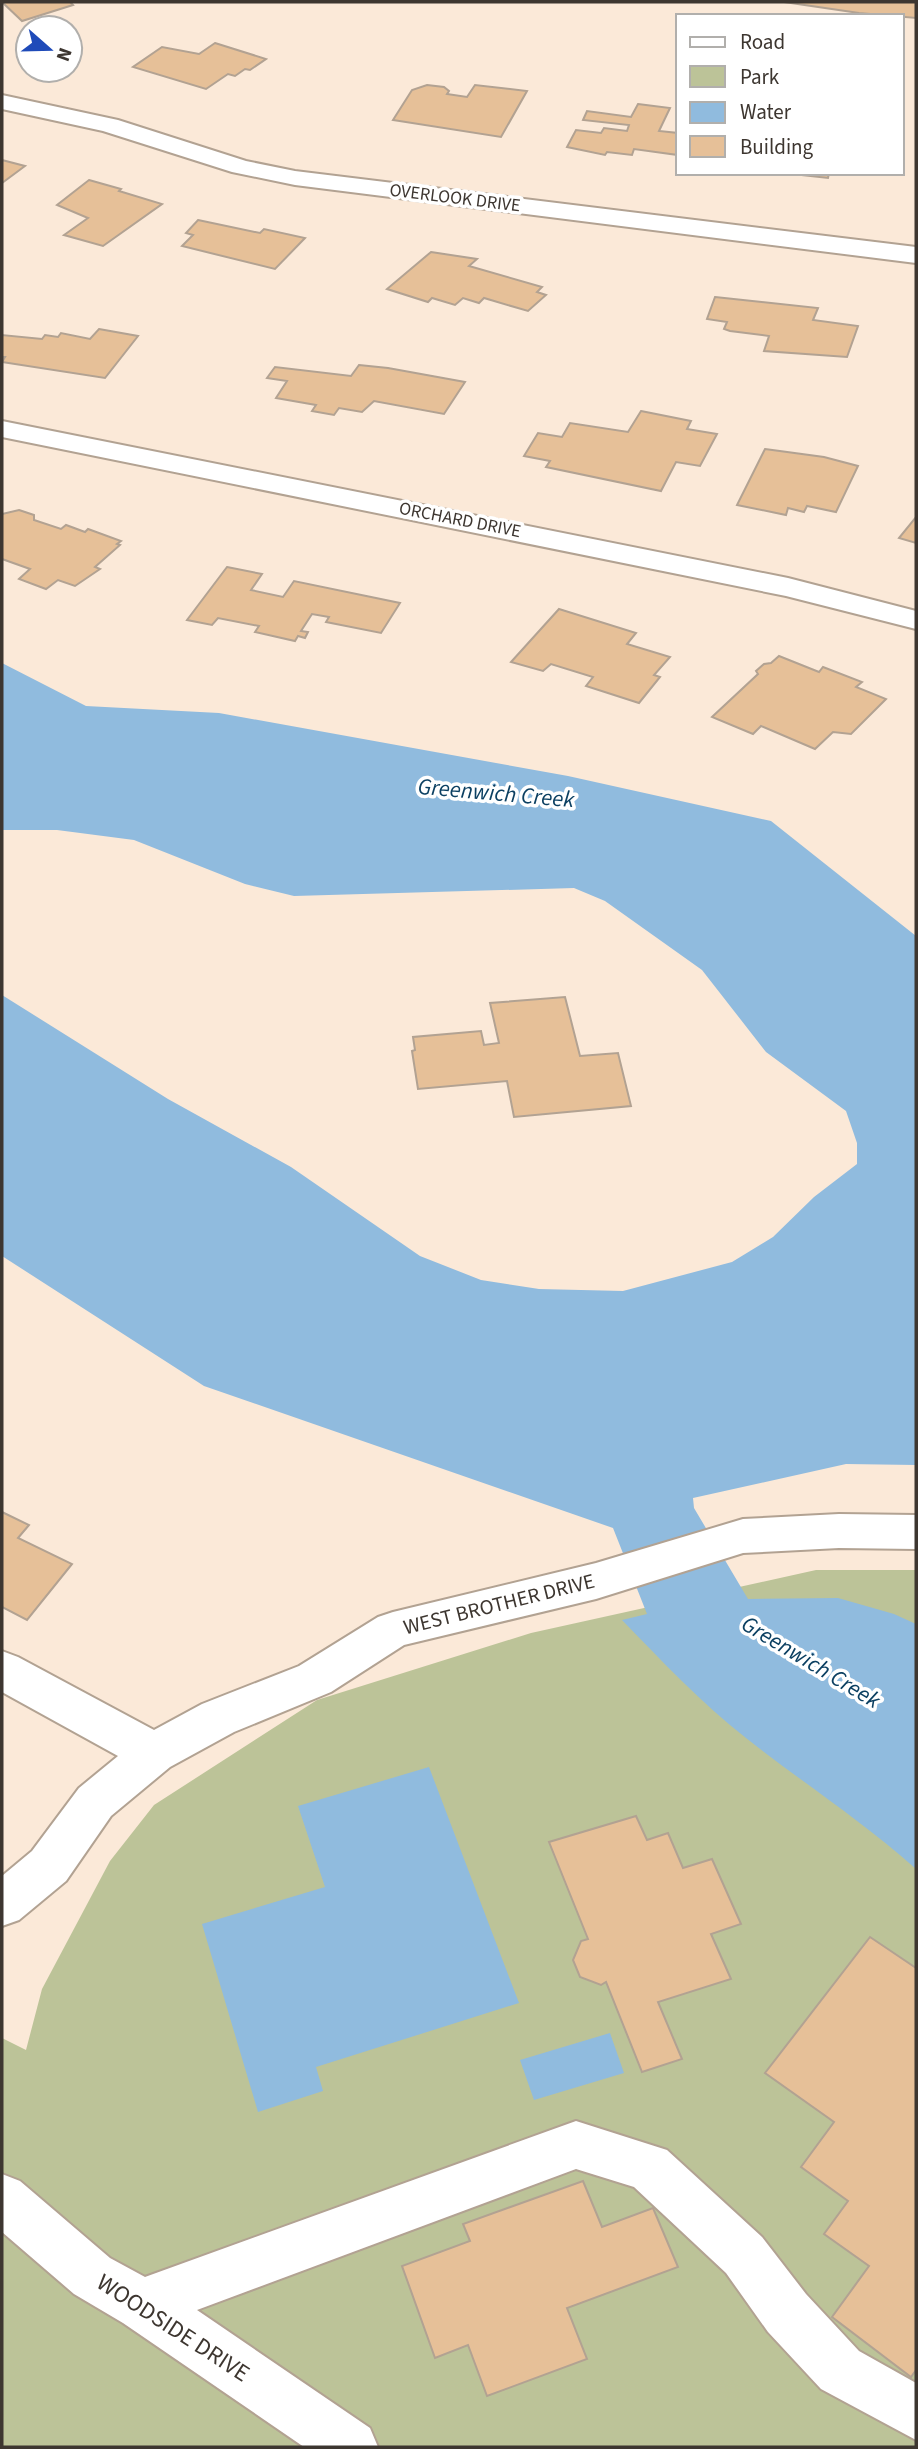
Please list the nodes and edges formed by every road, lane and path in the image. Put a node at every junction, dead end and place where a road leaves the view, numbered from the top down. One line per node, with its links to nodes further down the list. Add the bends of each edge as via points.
1 (2, 102): 2 (street, OVERLOOK DRIVE, via 109,125 241,167 295,178)
2 (916, 256)
3 (2, 429): 4 (street, ORCHARD DRIVE, via 788,586)
4 (916, 620)
5 (916, 1532): 7 (street, WEST BROTHER DRIVE, via 743,1536 596,1581 393,1630 315,1679 218,1718)
6 (2, 1670): 7 (street)
7 (155, 1753): 8 (street, WEST BROTHER DRIVE, via 95,1802 49,1866)
8 (2, 1905)
9 (2, 2199): 10 (street, WOODSIDE DRIVE, via 92,2276)
10 (142, 2304): 11 (street, via 576,2145 649,2167 744,2255 787,2313 840,2370); 12 (street, WOODSIDE DRIVE)
11 (916, 2413)
12 (351, 2447)

